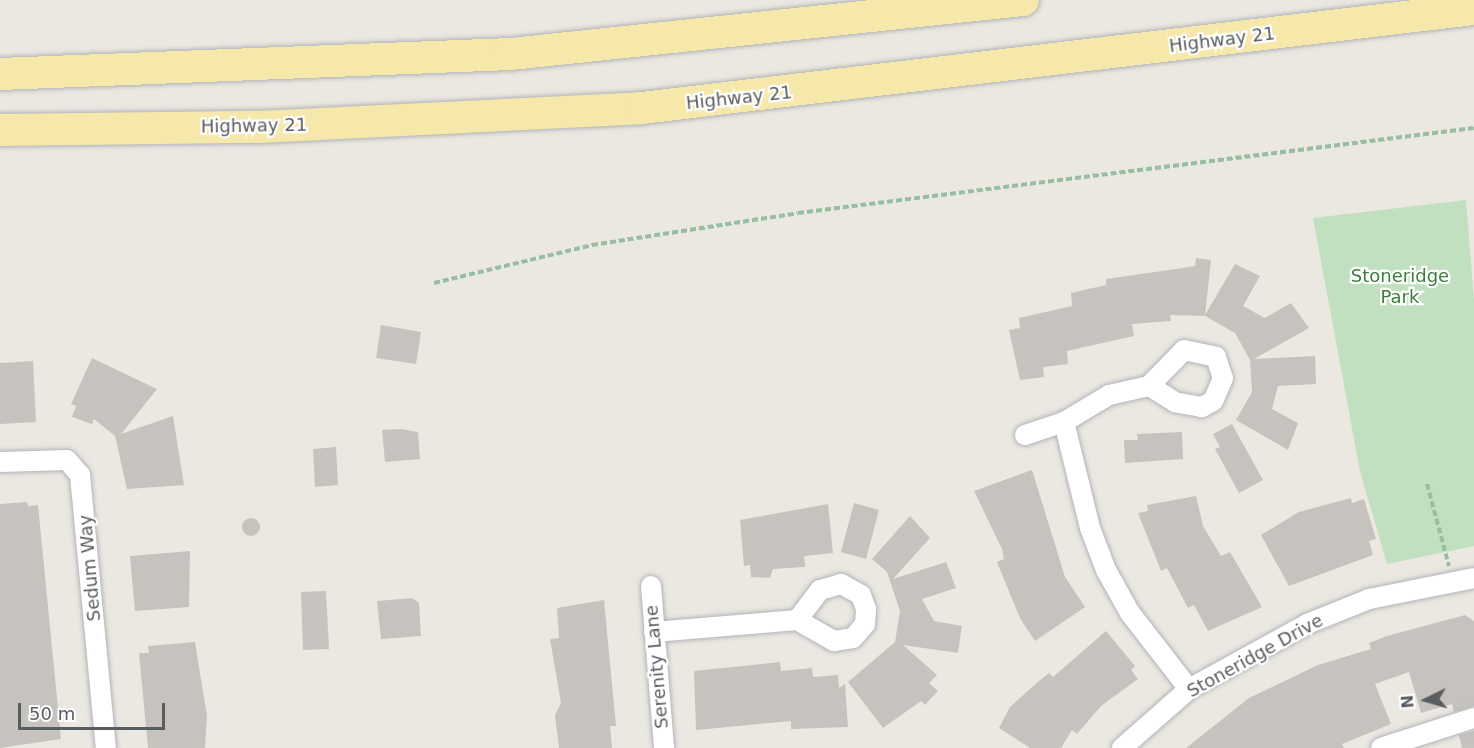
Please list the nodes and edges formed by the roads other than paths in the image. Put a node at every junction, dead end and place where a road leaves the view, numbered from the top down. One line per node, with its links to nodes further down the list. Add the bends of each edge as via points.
1 (1023, 0): 3 (main road, via 810,27 511,54)
2 (1474, 9): 4 (main road, Highway 21, via 642,108 259,127)
3 (0, 74)
4 (0, 130)
5 (1149, 386): 6 (street, via 1109,395)
6 (1064, 422): 7 (street); 13 (street, via 1090,528 1106,570 1130,613)
7 (1025, 435)
8 (0, 462): 15 (street, Sedum Way, via 67,460 80,475)
9 (1474, 578): 13 (street, Stoneridge Drive, via 1369,599 1327,615)
10 (651, 586): 12 (street, Serenity Lane)
11 (797, 620): 12 (street)
12 (654, 633): 16 (street, Serenity Lane)
13 (1190, 689): 17 (street, Stoneridge Drive)
14 (1474, 718): 18 (street)
15 (106, 748)
16 (664, 748)
17 (1122, 748)
18 (1381, 748)

